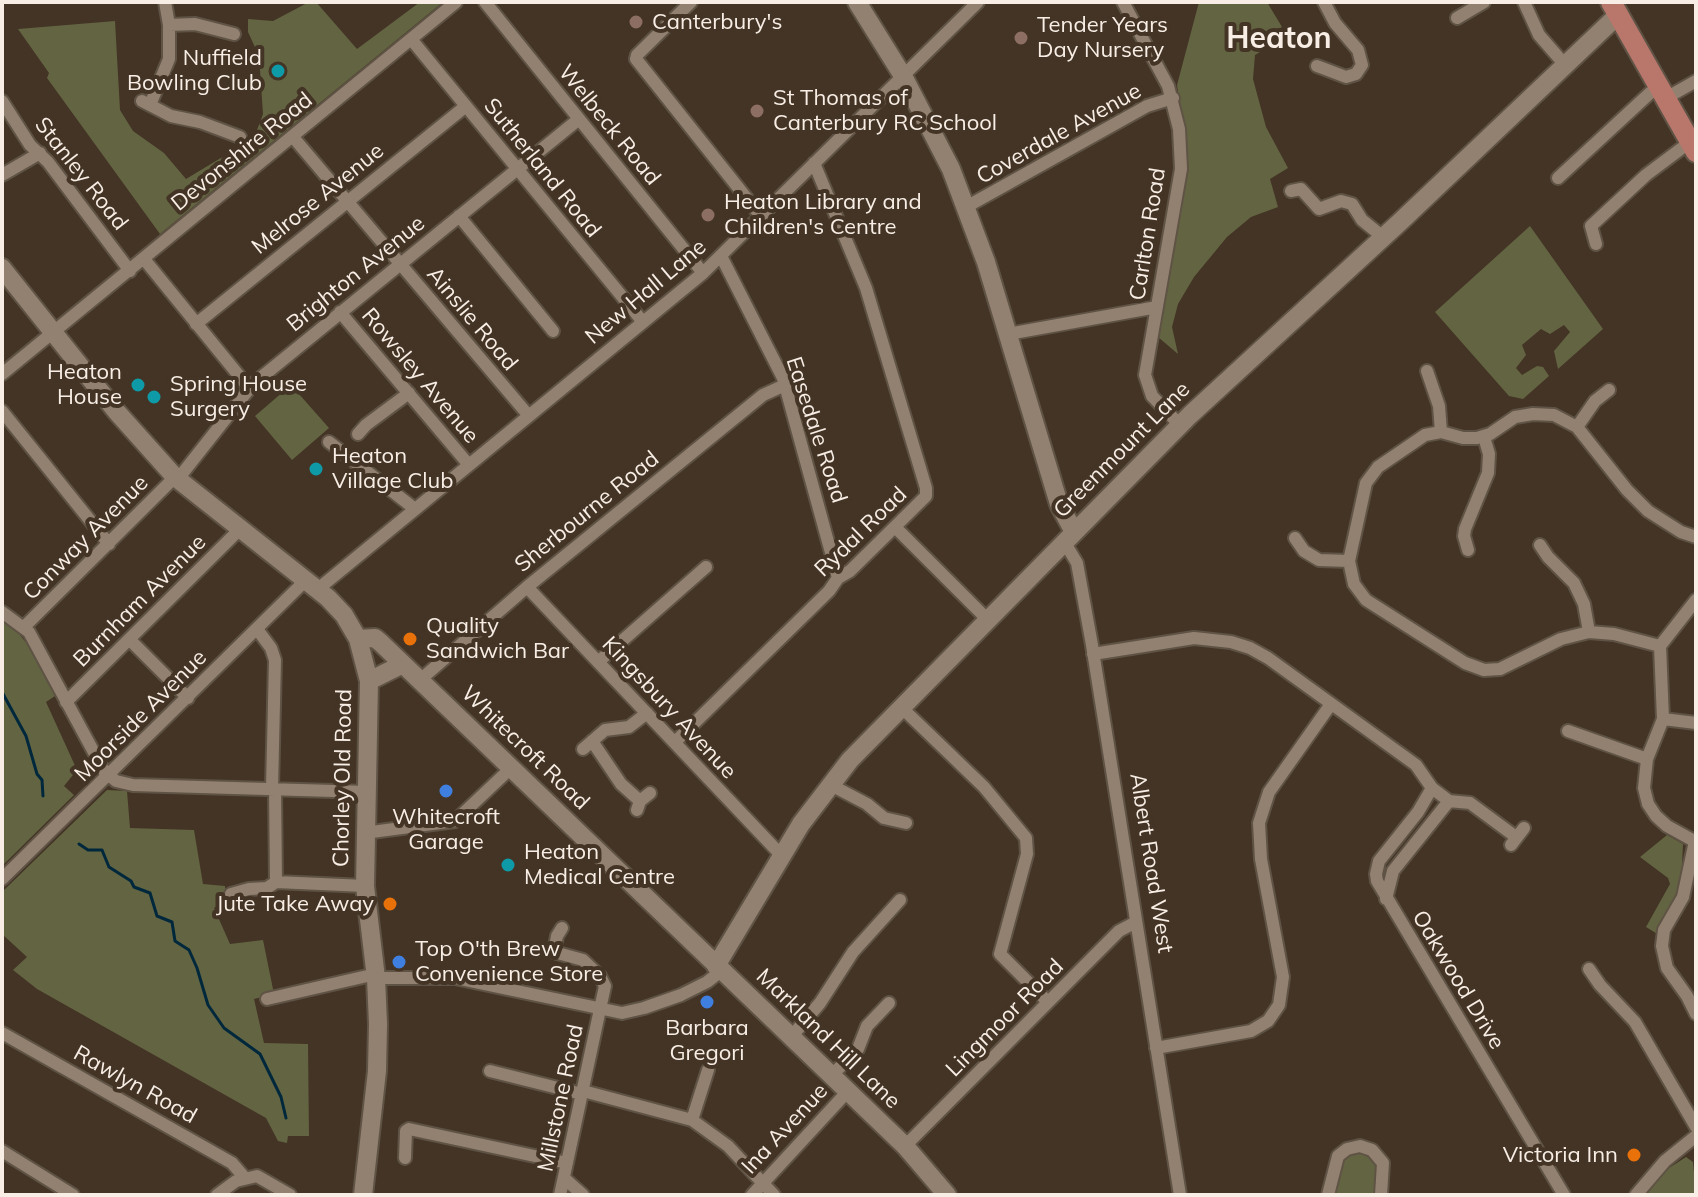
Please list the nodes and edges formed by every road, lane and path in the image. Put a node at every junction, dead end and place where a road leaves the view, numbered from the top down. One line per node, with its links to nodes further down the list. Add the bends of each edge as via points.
1 (165, 2): 13 (street)
2 (456, 2): 15 (street, Devonshire Road)
3 (485, 2): 24 (street, Welbeck Road)
4 (691, 2): 36 (street, via 636,59)
5 (857, 2): 18 (street, Albert Road West)
6 (978, 2): 18 (street, New Hall Lane)
7 (1123, 2): 21 (street, Carlton Road)
8 (1324, 2): 17 (street, via 1362,60 1351,76)
9 (1484, 2): 12 (street)
10 (1524, 2): 16 (street, via 1539,35)
11 (1614, 8): 16 (street, Greenmount Lane); 20 (main road)
12 (1455, 19)
13 (169, 25): 14 (street, via 195,24 218,36); 25 (street, via 167,68 146,103 171,116 227,128)
14 (234, 34)
15 (411, 39): 23 (street, Sutherland Road); 26 (street, Devonshire Road)
16 (1566, 66): 38 (street, Greenmount Lane)
17 (1324, 73)
18 (903, 76): 29 (street, New Hall Lane); 35 (street, Albert Road West)
19 (1696, 81): 20 (street)
20 (1663, 92): 27 (main road); 32 (street, via 1650,93)
21 (1173, 98): 35 (street, Coverdale Avenue, via 1147,106); 46 (street, Carlton Road, via 1181,169)
22 (2, 101): 28 (street, Stanley Road)
23 (466, 106): 30 (street, Sutherland Road); 34 (street, Melrose Avenue)
24 (579, 119): 30 (street, Brighton Avenue); 45 (street, Welbeck Road)
25 (240, 137)
26 (293, 137): 34 (street, Ainslie Road); 41 (street, Devonshire Road)
27 (1693, 147): 39 (street, via 1646,175 1591,226)
28 (40, 153): 31 (street); 44 (street, Stanley Road)
29 (814, 163): 36 (street, New Hall Lane); 70 (street, Rydal Road, via 866,288 926,488 924,500)
30 (518, 169): 37 (street, Brighton Avenue); 48 (street, Sutherland Road)
31 (2, 175)
32 (1558, 178)
33 (1291, 191): 38 (street, via 1301,189 1319,209 1341,201 1352,204)
34 (347, 201): 42 (street, Ainslie Road); 49 (street, Melrose Avenue)
35 (966, 207): 52 (street, Albert Road West)
36 (760, 215): 40 (street, New Hall Lane)
37 (459, 216): 42 (street, Brighton Avenue); 50 (street)
38 (1383, 237): 61 (street, Greenmount Lane)
39 (1596, 244)
40 (721, 256): 45 (street, New Hall Lane); 55 (street, Easedale Road)
41 (144, 259): 44 (street, Devonshire Road); 49 (street)
42 (399, 263): 47 (street, Brighton Avenue); 60 (street, Ainslie Road)
43 (2, 268): 51 (street, Chorley Old Road)
44 (130, 271): 51 (street, Devonshire Road)
45 (703, 273): 48 (street, New Hall Lane)
46 (1157, 307): 52 (street); 61 (street, Carlton Road, via 1146,380 1152,396)
47 (340, 312): 56 (street, Brighton Avenue); 58 (street, Rowsley Avenue)
48 (643, 322): 60 (street, New Hall Lane)
49 (196, 324): 56 (street)
50 (553, 331)
51 (54, 333): 54 (street, Devonshire Road); 68 (street, Chorley Old Road)
52 (1008, 334): 74 (street, Albert Road West)
53 (1427, 371): 64 (street, via 1426,387 1439,406)
54 (2, 374)
55 (785, 385): 82 (street, Easedale Road); 84 (street, Sherbourne Road, via 763,395)
56 (249, 388): 68 (street, Brighton Avenue)
57 (1609, 390): 63 (street, via 1592,398)
58 (409, 393): 62 (street); 67 (street, Rowsley Avenue)
59 (2, 411): 77 (street)
60 (529, 416): 67 (street, New Hall Lane)
61 (1180, 425): 74 (street, Greenmount Lane)
62 (360, 426)
63 (1577, 427): 65 (street, via 1554,415 1524,415); 75 (street, via 1638,502)
64 (1441, 432): 65 (street); 80 (street, via 1418,439 1362,481)
65 (1484, 437): 73 (street, via 1488,473)
66 (329, 442): 69 (street)
67 (469, 465): 69 (street, New Hall Lane)
68 (177, 478): 71 (street, Chorley Old Road); 77 (street, Conway Avenue)
69 (415, 509): 83 (street, New Hall Lane)
70 (896, 528): 82 (street, Rydal Road); 87 (street)
71 (240, 529): 83 (street, Chorley Old Road); 92 (street, Burnham Avenue)
72 (1449, 534): 73 (street)
73 (1464, 536): 79 (street)
74 (1070, 537): 87 (street, Greenmount Lane); 94 (street, Albert Road West)
75 (1696, 537)
76 (1295, 538): 80 (street, via 1300,554)
77 (109, 544): 88 (street, Conway Avenue)
78 (1540, 545): 90 (street, via 1544,559 1567,574 1580,594)
79 (1468, 550)
80 (1349, 561): 90 (street, via 1354,584 1366,600 1470,666 1502,675 1561,639)
81 (706, 567): 95 (street)
82 (838, 578): 107 (street, Rydal Road)
83 (312, 585): 89 (street, Moorside Avenue); 91 (street, Chorley Old Road, via 344,615)
84 (527, 587): 95 (street, Kingsbury Avenue); 97 (street, Sherbourne Road)
85 (1695, 604): 93 (street)
86 (2, 612): 88 (street)
87 (989, 621): 102 (street, Greenmount Lane)
88 (25, 626): 100 (street)
89 (257, 629): 99 (street, Moorside Avenue); 113 (street, via 275,660)
90 (1589, 632): 93 (street)
91 (358, 639): 96 (street, Whitecroft Road, via 378,640); 98 (street, Chorley Old Road)
92 (130, 640): 99 (street); 100 (street, Burnham Avenue)
93 (1660, 646): 104 (street)
94 (1093, 654): 101 (street, via 1194,638 1231,642 1260,652); 128 (street, Albert Road West)
95 (598, 662): 103 (street, Kingsbury Avenue)
96 (403, 664): 97 (street, Whitecroft Road); 98 (street)
97 (420, 680): 109 (street, Whitecroft Road)
98 (369, 681): 114 (street, Chorley Old Road)
99 (188, 698): 110 (street, Moorside Avenue)
100 (66, 702): 110 (street)
101 (1331, 704): 112 (street, via 1416,765); 140 (street, via 1269,792 1259,823 1283,977 1279,1005 1268,1021 1251,1031)
102 (901, 707): 111 (street, Greenmount Lane); 134 (street, via 984,787 1026,838 1027,854 1000,954)
103 (647, 713): 107 (street, Kingsbury Avenue); 115 (street, via 629,727 605,730 587,745)
104 (1663, 719): 105 (street); 108 (street)
105 (1696, 723)
106 (1568, 731): 108 (street, via 1590,745)
107 (675, 742): 121 (street, Kingsbury Avenue)
108 (1647, 759): 120 (street, via 1644,788 1651,810 1667,826)
109 (511, 768): 118 (street, via 455,821); 130 (street, Whitecroft Road)
110 (108, 777): 113 (street, via 133,785); 122 (street, Moorside Avenue)
111 (829, 784): 117 (street, via 884,818); 121 (street, Greenmount Lane)
112 (1432, 788): 116 (street); 126 (street, Oakwood Drive, via 1376,867)
113 (274, 789): 114 (street); 123 (street)
114 (367, 792): 118 (street, Chorley Old Road)
115 (643, 801)
116 (1449, 801): 119 (street, via 1470,803); 126 (street, via 1393,871)
117 (906, 823)
118 (364, 833): 124 (street, Chorley Old Road)
119 (1517, 837)
120 (1696, 841): 136 (street, via 1683,897 1664,930 1662,946 1667,968)
121 (782, 856): 130 (street, Greenmount Lane)
122 (2, 879)
123 (276, 882): 124 (street); 125 (street)
124 (365, 886): 132 (street, Chorley Old Road)
125 (231, 894)
126 (1386, 899): 168 (street, Oakwood Drive)
127 (900, 900): 139 (street, via 853,952)
128 (1136, 922): 134 (street, Lingmoor Road, via 1119,931); 140 (street, Albert Road West)
129 (562, 928): 135 (street, Millstone Road, via 554,952 583,960 604,980)
130 (718, 969): 135 (street, Markland Hill Lane, via 701,985 644,1008 622,1013); 139 (street, Markland Hill Lane)
131 (1589, 969): 147 (street, via 1635,1022)
132 (376, 976): 133 (street, Markland Hill Lane); 135 (street, Markland Hill Lane, via 455,978); 159 (street, Chorley Old Road, via 377,1071)
133 (267, 999)
134 (1048, 1002): 149 (street, Lingmoor Road)
135 (601, 1009): 145 (street, Millstone Road)
136 (1696, 1014)
137 (891, 1020): 143 (street, via 885,1007 867,1026 858,1049)
138 (2, 1033): 153 (street, Rawlyn Road, via 232,1163)
139 (792, 1036): 143 (street, Markland Hill Lane)
140 (1156, 1048): 165 (street, Albert Road West)
141 (708, 1070): 146 (street)
142 (490, 1071): 145 (street)
143 (832, 1075): 144 (street, Markland Hill Lane)
144 (848, 1091): 149 (street, Markland Hill Lane); 155 (street, Ina Avenue)
145 (583, 1092): 146 (street); 152 (street, Millstone Road)
146 (692, 1120): 155 (street, via 728,1146)
147 (1696, 1127)
148 (1696, 1136): 169 (street)
149 (905, 1146): 164 (street, Markland Hill Lane)
150 (2, 1151): 156 (street)
151 (405, 1158): 152 (street, via 409,1129)
152 (567, 1163): 154 (street, Millstone Road)
153 (244, 1177): 157 (street); 158 (street, via 264,1178)
154 (564, 1178): 160 (street, Millstone Road); 161 (street)
155 (763, 1183): 162 (street, Ina Avenue); 163 (street)
156 (73, 1195)
157 (217, 1195)
158 (290, 1195)
159 (363, 1195)
160 (560, 1195)
161 (583, 1195)
162 (752, 1195)
163 (774, 1195)
164 (947, 1195)
165 (1180, 1195)
166 (1328, 1195): 167 (street, via 1338,1156 1360,1146 1383,1163)
167 (1381, 1195)
168 (1564, 1195)
169 (1636, 1195)

